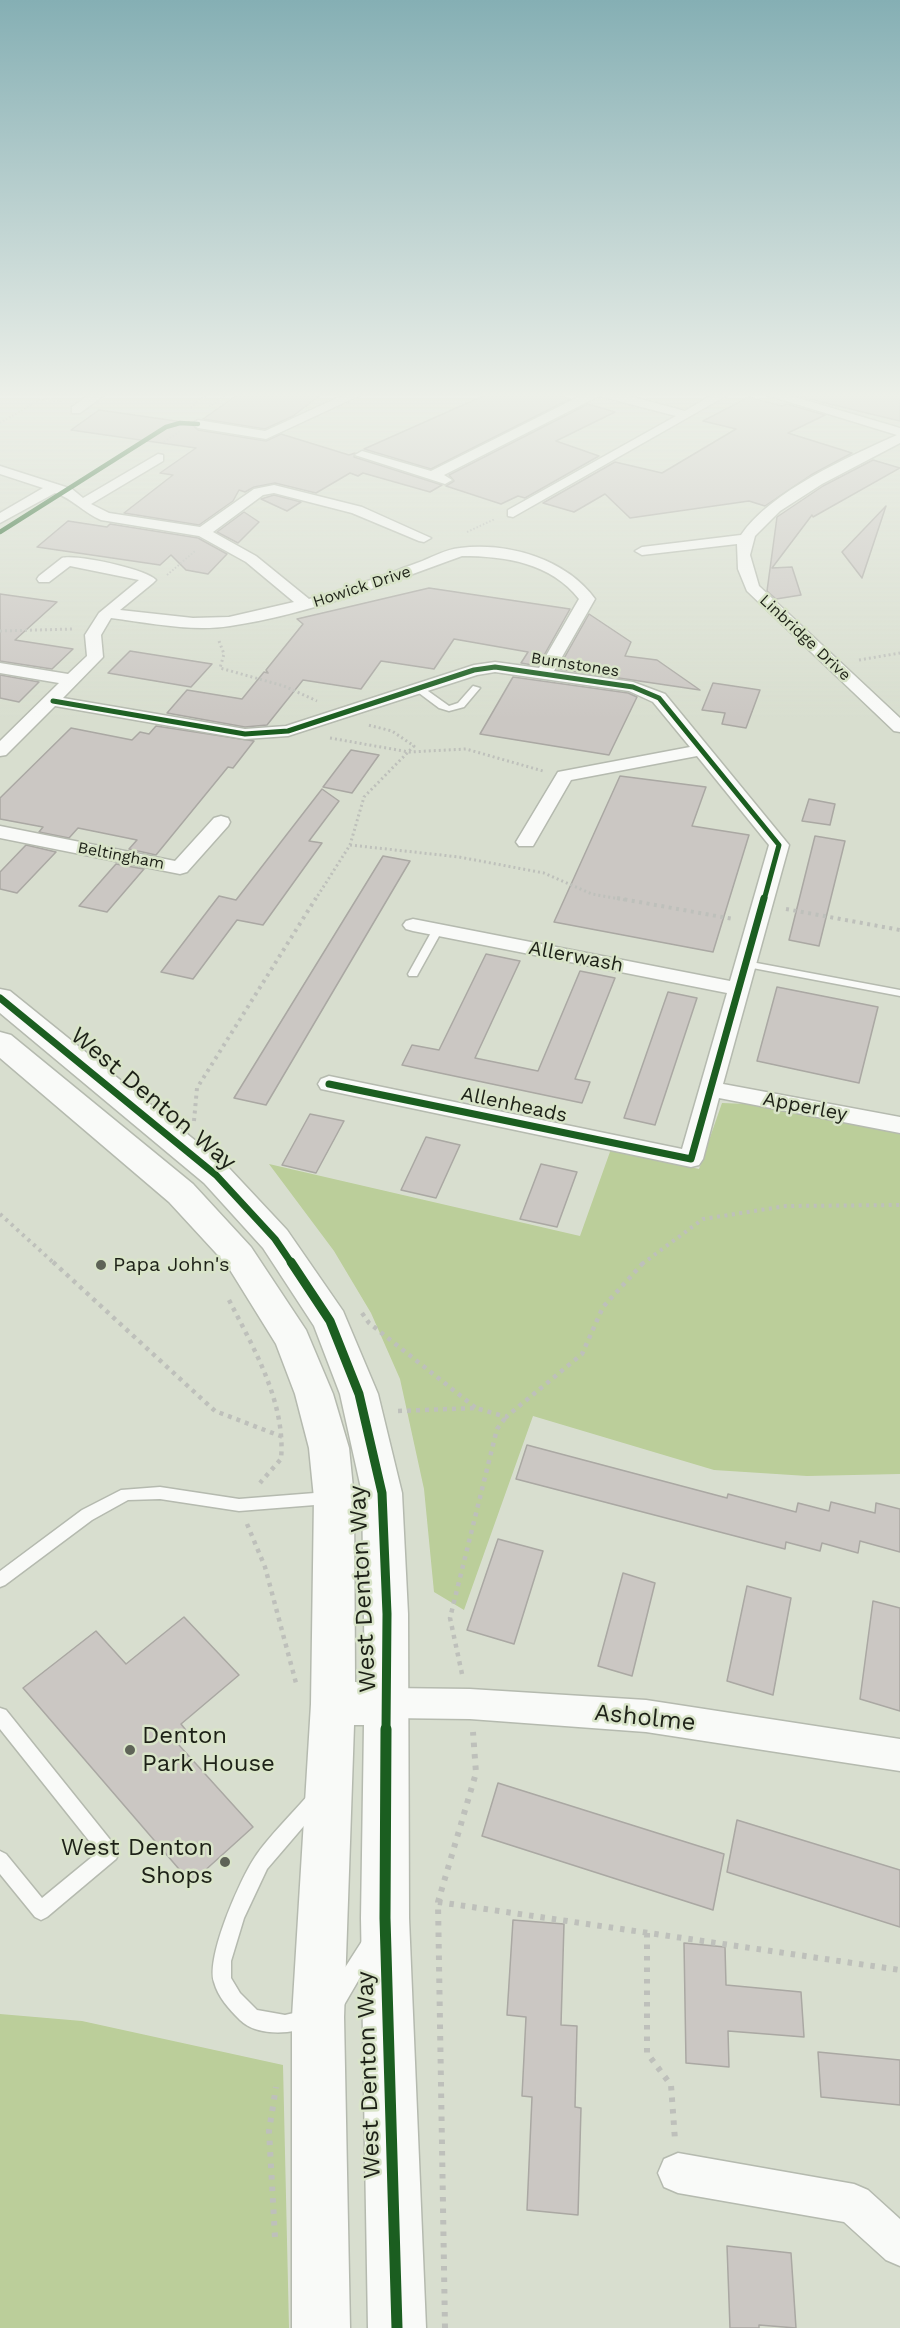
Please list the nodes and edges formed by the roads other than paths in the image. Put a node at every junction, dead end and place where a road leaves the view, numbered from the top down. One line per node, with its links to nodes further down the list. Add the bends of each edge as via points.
1 (30, 502): 10 (street)
2 (79, 502): 8 (street)
3 (86, 502): 8 (street)
4 (246, 502): 11 (street)
5 (324, 502): 12 (street, via 357,510)
6 (533, 502): 9 (street)
7 (782, 502): 13 (street, via 765,514)
8 (82, 504): 11 (street, via 106,517)
9 (513, 513)
10 (0, 519)
11 (204, 532): 16 (street, via 251,559)
12 (424, 538)
13 (746, 539): 14 (street); 24 (street, Linbridge Drive, via 744,570 752,588)
14 (642, 551)
15 (44, 579): 17 (street, via 67,561 141,575 148,580)
16 (307, 605): 17 (street, Howick Drive, via 229,622 193,623); 19 (street, Howick Drive, via 460,552 530,558 576,585 587,599)
17 (107, 613): 20 (street, via 93,635 95,657)
18 (0, 668): 20 (street)
19 (544, 674): 22 (street, Burnstones, via 495,667); 25 (street, Burnstones, via 633,687 659,698)
20 (72, 680): 23 (street)
21 (476, 687): 22 (lane, via 463,706 452,709)
22 (418, 688): 23 (street, Burnstones, via 288,730 245,734)
23 (52, 701): 26 (street)
24 (900, 727)
25 (702, 750): 29 (street, via 564,776); 32 (street, Burnstones, via 779,845)
26 (0, 751)
27 (221, 822): 28 (street, Beltingham, via 180,868)
28 (0, 832)
29 (526, 842)
30 (413, 925): 31 (street, Allerwash)
31 (438, 929): 33 (lane); 34 (street, Allerwash)
32 (746, 964): 34 (street, Burnstones); 35 (lane)
33 (413, 974)
34 (738, 989): 39 (street, Burnstones)
35 (900, 993)
36 (0, 998): 42 (street, West Denton Way, via 216,1175 275,1239 330,1321 359,1394)
37 (0, 1042): 43 (street, West Denton Way, via 181,1193 238,1257 297,1350 329,1448)
38 (330, 1083): 41 (street, Allenheads)
39 (711, 1089): 40 (street, Apperley); 41 (street, Burnstones)
40 (900, 1125)
41 (691, 1160)
42 (382, 1493): 43 (lane); 46 (street, West Denton Way)
43 (334, 1498): 44 (lane, via 238,1505 160,1493 126,1494 87,1515); 45 (street, West Denton Way)
44 (0, 1580)
45 (315, 1697): 46 (street); 49 (street, West Denton Way)
46 (388, 1703): 48 (street, Asholme, via 470,1704 646,1716); 51 (street, West Denton Way)
47 (0, 1716): 50 (lane, via 110,1853 41,1911)
48 (900, 1755)
49 (328, 1786): 52 (street, West Denton Way); 52 (lane, via 261,1863 236,1916 222,1961 222,1980 233,2000 252,2019)
50 (0, 1860)
51 (385, 1918): 52 (lane, via 334,2003); 56 (street, West Denton Way)
52 (302, 2021): 55 (street, West Denton Way)
53 (678, 2173): 54 (street, via 854,2204)
54 (900, 2246)
55 (321, 2328)
56 (397, 2328)

